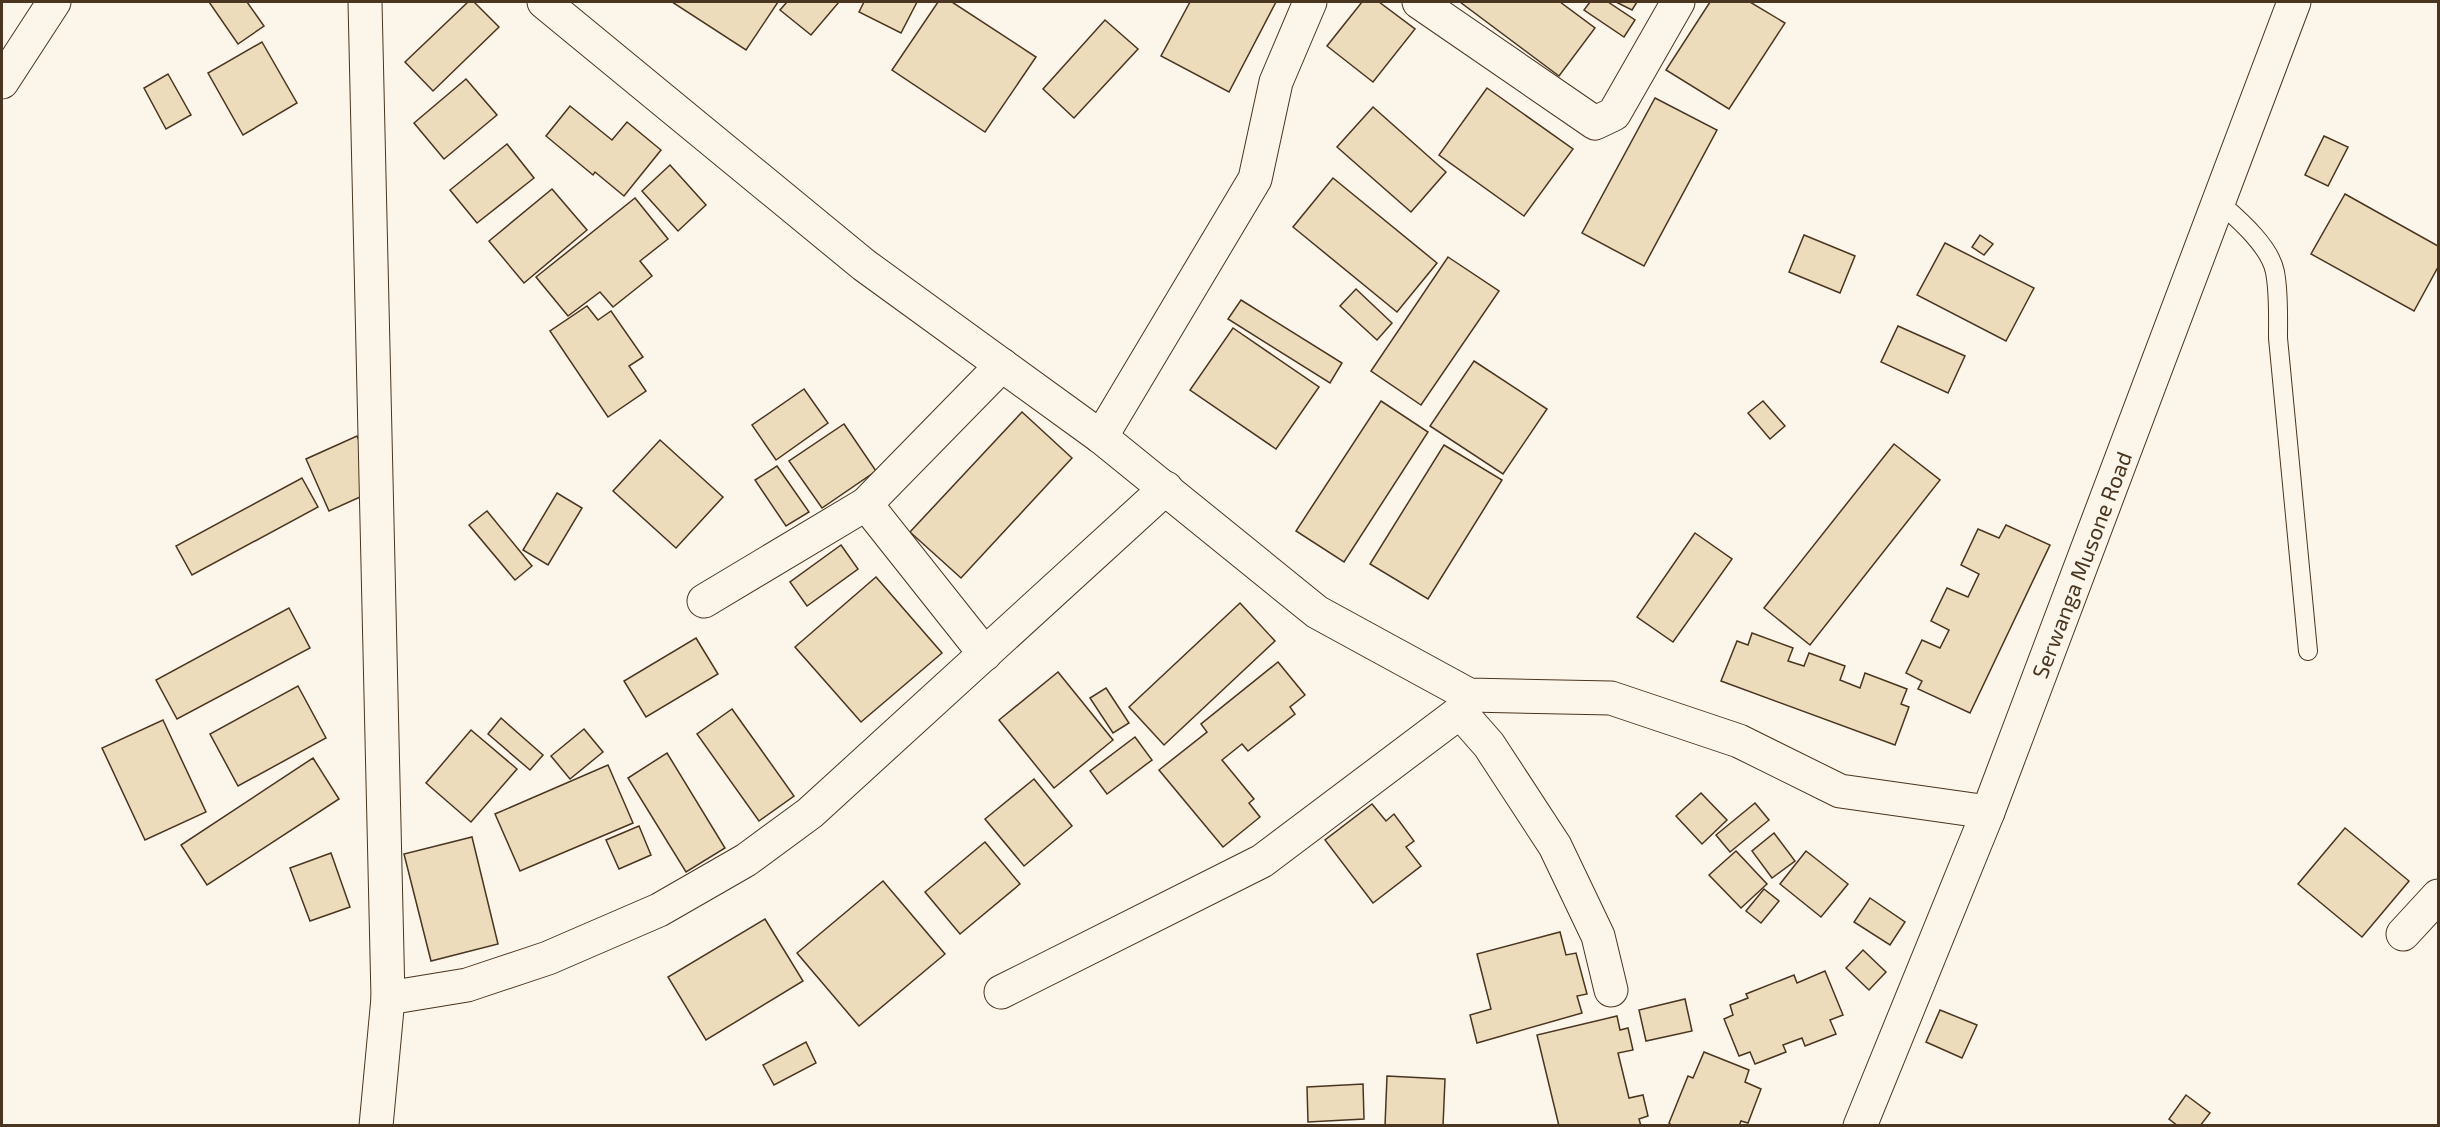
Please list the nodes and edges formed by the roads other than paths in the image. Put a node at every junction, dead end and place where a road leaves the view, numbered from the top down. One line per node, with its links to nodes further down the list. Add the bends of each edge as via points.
1 (54, 2): 8 (street)
2 (365, 2): 23 (street)
3 (544, 2): 10 (street, via 864,265)
4 (1310, 2): 11 (street, via 1276,82 1255,179)
5 (1419, 2): 6 (street, via 1595,123 1614,114)
6 (1678, 2)
7 (2294, 2): 9 (street, Serwanga Musone Road)
8 (2, 82)
9 (2220, 203): 15 (lane, via 2253,233 2275,269); 18 (street, Serwanga Musone Road)
10 (1002, 365): 11 (street); 13 (street)
11 (1101, 437): 12 (street)
12 (1166, 488): 16 (street); 17 (street, via 1317,612)
13 (866, 504): 14 (street); 16 (street)
14 (704, 601)
15 (2308, 651)
16 (985, 654): 23 (street, via 810,813 746,860 659,910 548,958 467,985)
17 (1464, 703): 18 (street, via 1611,698 1739,741 1840,791); 21 (street, via 1555,846 1598,936); 22 (street, via 1262,861)
18 (1988, 812): 25 (street, Serwanga Musone Road)
19 (2439, 896): 20 (street)
20 (2403, 934)
21 (1611, 990)
22 (1001, 992)
23 (388, 998): 24 (street)
24 (376, 1125)
25 (1860, 1125)

